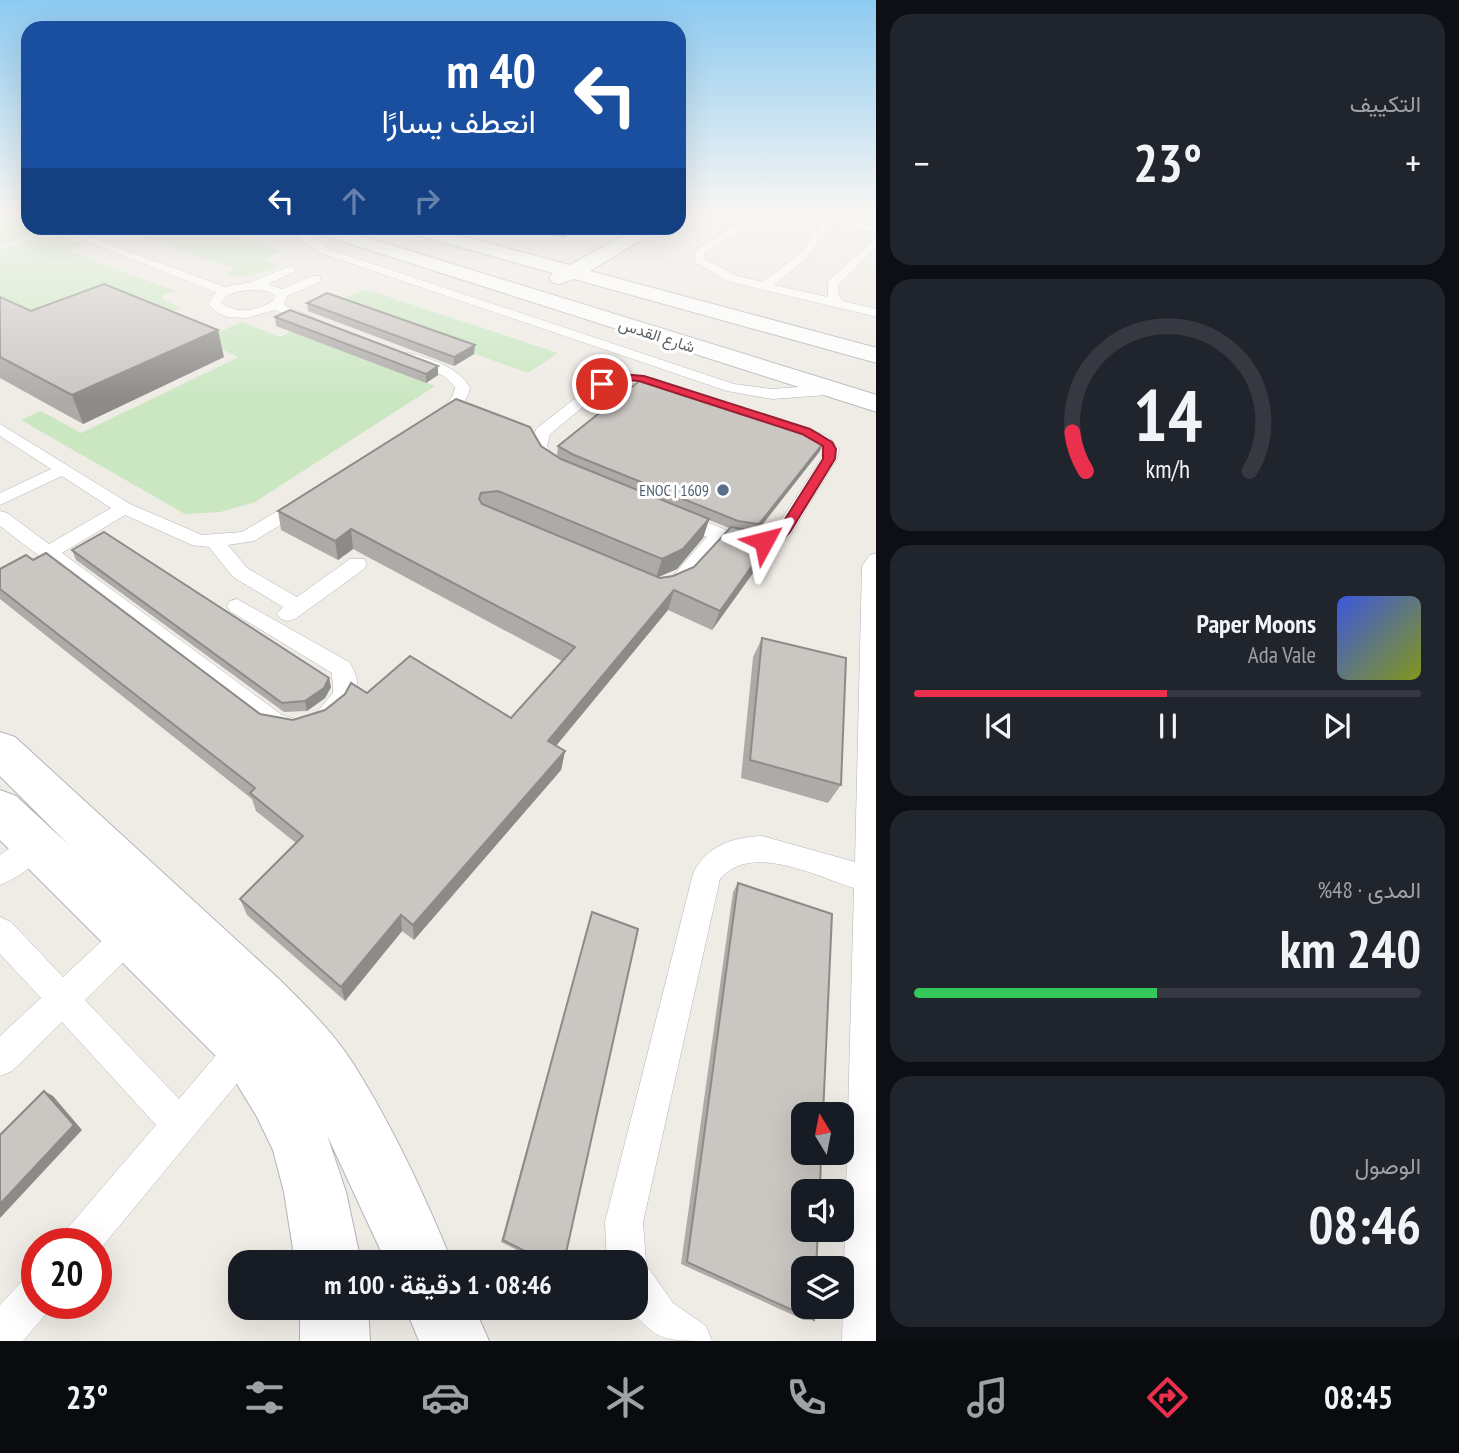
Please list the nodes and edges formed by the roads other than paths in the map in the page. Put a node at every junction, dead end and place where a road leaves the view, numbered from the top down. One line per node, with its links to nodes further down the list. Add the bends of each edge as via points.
1 (181, 275): 15 (lane)
2 (279, 275): 13 (lane)
3 (394, 275): 21 (lane)
4 (420, 275): 25 (main road, شارع القدس)
5 (518, 275): 6 (main road, via 549,281)
6 (565, 275)
7 (581, 275): 19 (main road, شارع القدس)
8 (678, 275): 19 (main road)
9 (724, 275): 14 (lane)
10 (779, 275): 14 (lane)
11 (841, 275): 17 (lane, via 832,284)
12 (316, 279): 16 (lane)
13 (253, 286): 15 (lane); 16 (lane, via 271,288)
14 (764, 286): 17 (lane)
15 (225, 291): 16 (lane, via 214,304 224,311 256,313)
16 (278, 300): 20 (lane)
17 (838, 303): 18 (lane)
18 (876, 313)
19 (738, 319): 23 (main road, شارع القدس)
20 (324, 325)
21 (593, 343): 24 (lane); 26 (lane, via 732,388)
22 (398, 352): 30 (lane, via 447,371 462,385 461,401)
23 (876, 356)
24 (613, 378): 28 (lane, via 640,378); 36 (lane, via 542,432 541,453 554,466)
25 (827, 390): 26 (lane); 27 (main road, شارع القدس)
26 (772, 394): 28 (lane)
27 (876, 404)
28 (725, 406): 36 (lane, via 815,435 828,444 831,454 781,535 753,542)
29 (0, 429): 31 (lane)
30 (419, 430)
31 (64, 469): 33 (lane); 34 (lane)
32 (318, 495): 37 (lane, via 247,537)
33 (0, 500)
34 (124, 508): 37 (lane, via 188,538); 38 (lane)
35 (0, 517): 38 (lane)
36 (719, 535): 41 (lane, via 678,583 664,589)
37 (216, 541): 43 (lane, via 239,573)
38 (48, 553): 44 (lane, via 275,723 294,728 314,723 340,703 346,694 346,676 341,668)
39 (876, 559): 47 (lane, via 872,566)
40 (357, 564): 43 (lane)
41 (646, 584)
42 (237, 606): 44 (lane)
43 (298, 606): 44 (lane)
44 (271, 626)
45 (0, 749): 56 (main road, via 298,1038 333,1084)
46 (12, 842): 49 (main road)
47 (873, 881): 57 (lane, via 762,848 726,854 707,874 624,1222); 66 (lane)
48 (0, 932): 50 (lane)
49 (130, 935): 50 (lane); 51 (main road)
50 (63, 999): 52 (lane); 53 (lane)
51 (246, 1046): 53 (lane); 55 (main road, via 277,1093 303,1149)
52 (0, 1059)
53 (181, 1126): 54 (lane)
54 (94, 1228)
55 (326, 1250)
56 (414, 1250)
57 (626, 1250)
58 (648, 1301): 65 (lane, via 659,1317)
59 (21, 1312): 62 (lane)
60 (334, 1320): 63 (main road)
61 (444, 1320): 64 (main road)
62 (0, 1336)
63 (335, 1341)
64 (453, 1341)
65 (691, 1341)
66 (863, 1341)

